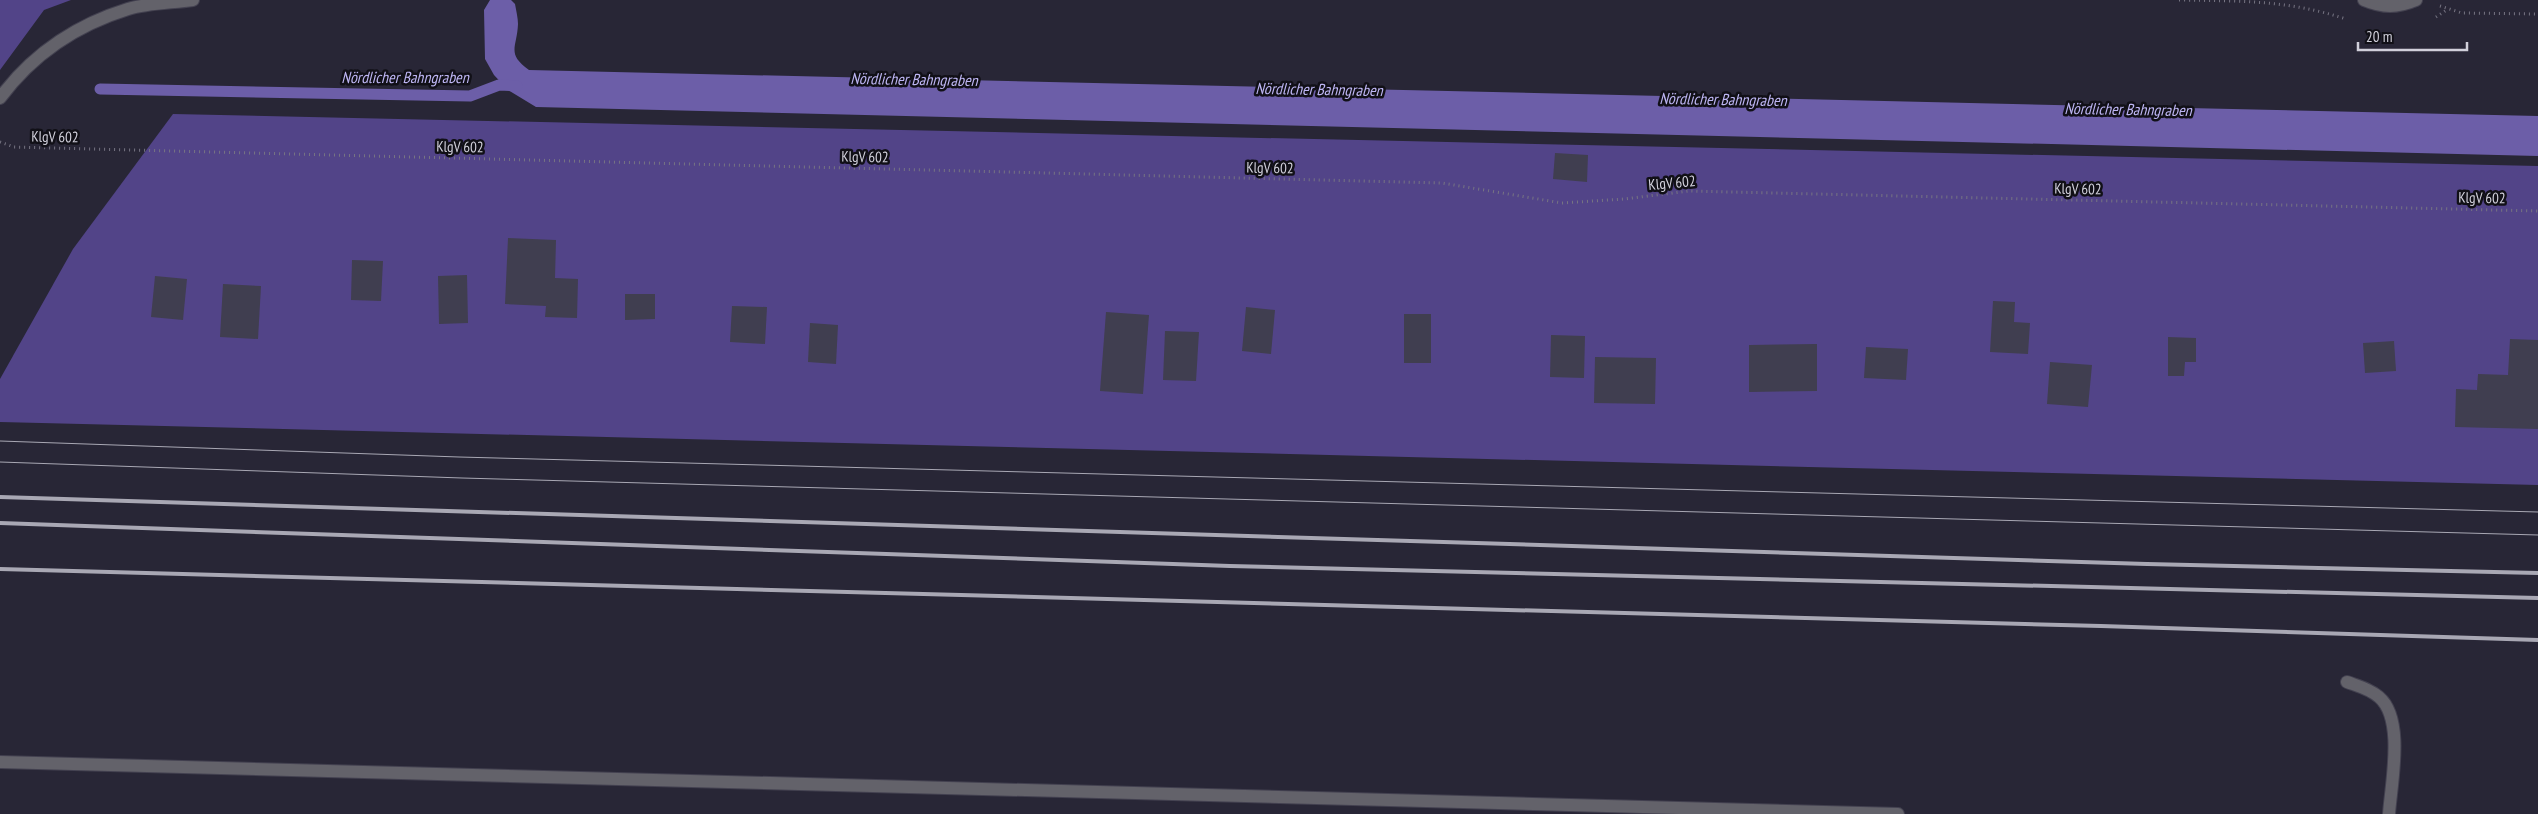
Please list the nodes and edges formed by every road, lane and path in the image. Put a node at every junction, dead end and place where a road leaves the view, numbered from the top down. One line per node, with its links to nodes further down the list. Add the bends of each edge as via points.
1 (193, 0): 10 (street, via 129,9 82,26 46,49)
2 (2179, 0): 8 (path, via 2285,2)
3 (2364, 0): 4 (street, via 2388,7 2404,6)
4 (2416, 0)
5 (2439, 6): 6 (path)
6 (2448, 9): 7 (path, via 2462,13); 9 (path)
7 (2538, 14)
8 (2354, 21)
9 (2430, 22)
10 (0, 98)
11 (0, 142): 12 (path, KlgV 602, via 14,147 1442,183 1562,203 1689,191)
12 (2538, 211)
13 (2347, 682): 16 (street, via 2380,698 2391,720 2395,744)
14 (0, 762): 15 (street)
15 (1898, 814)
16 (2389, 814)

